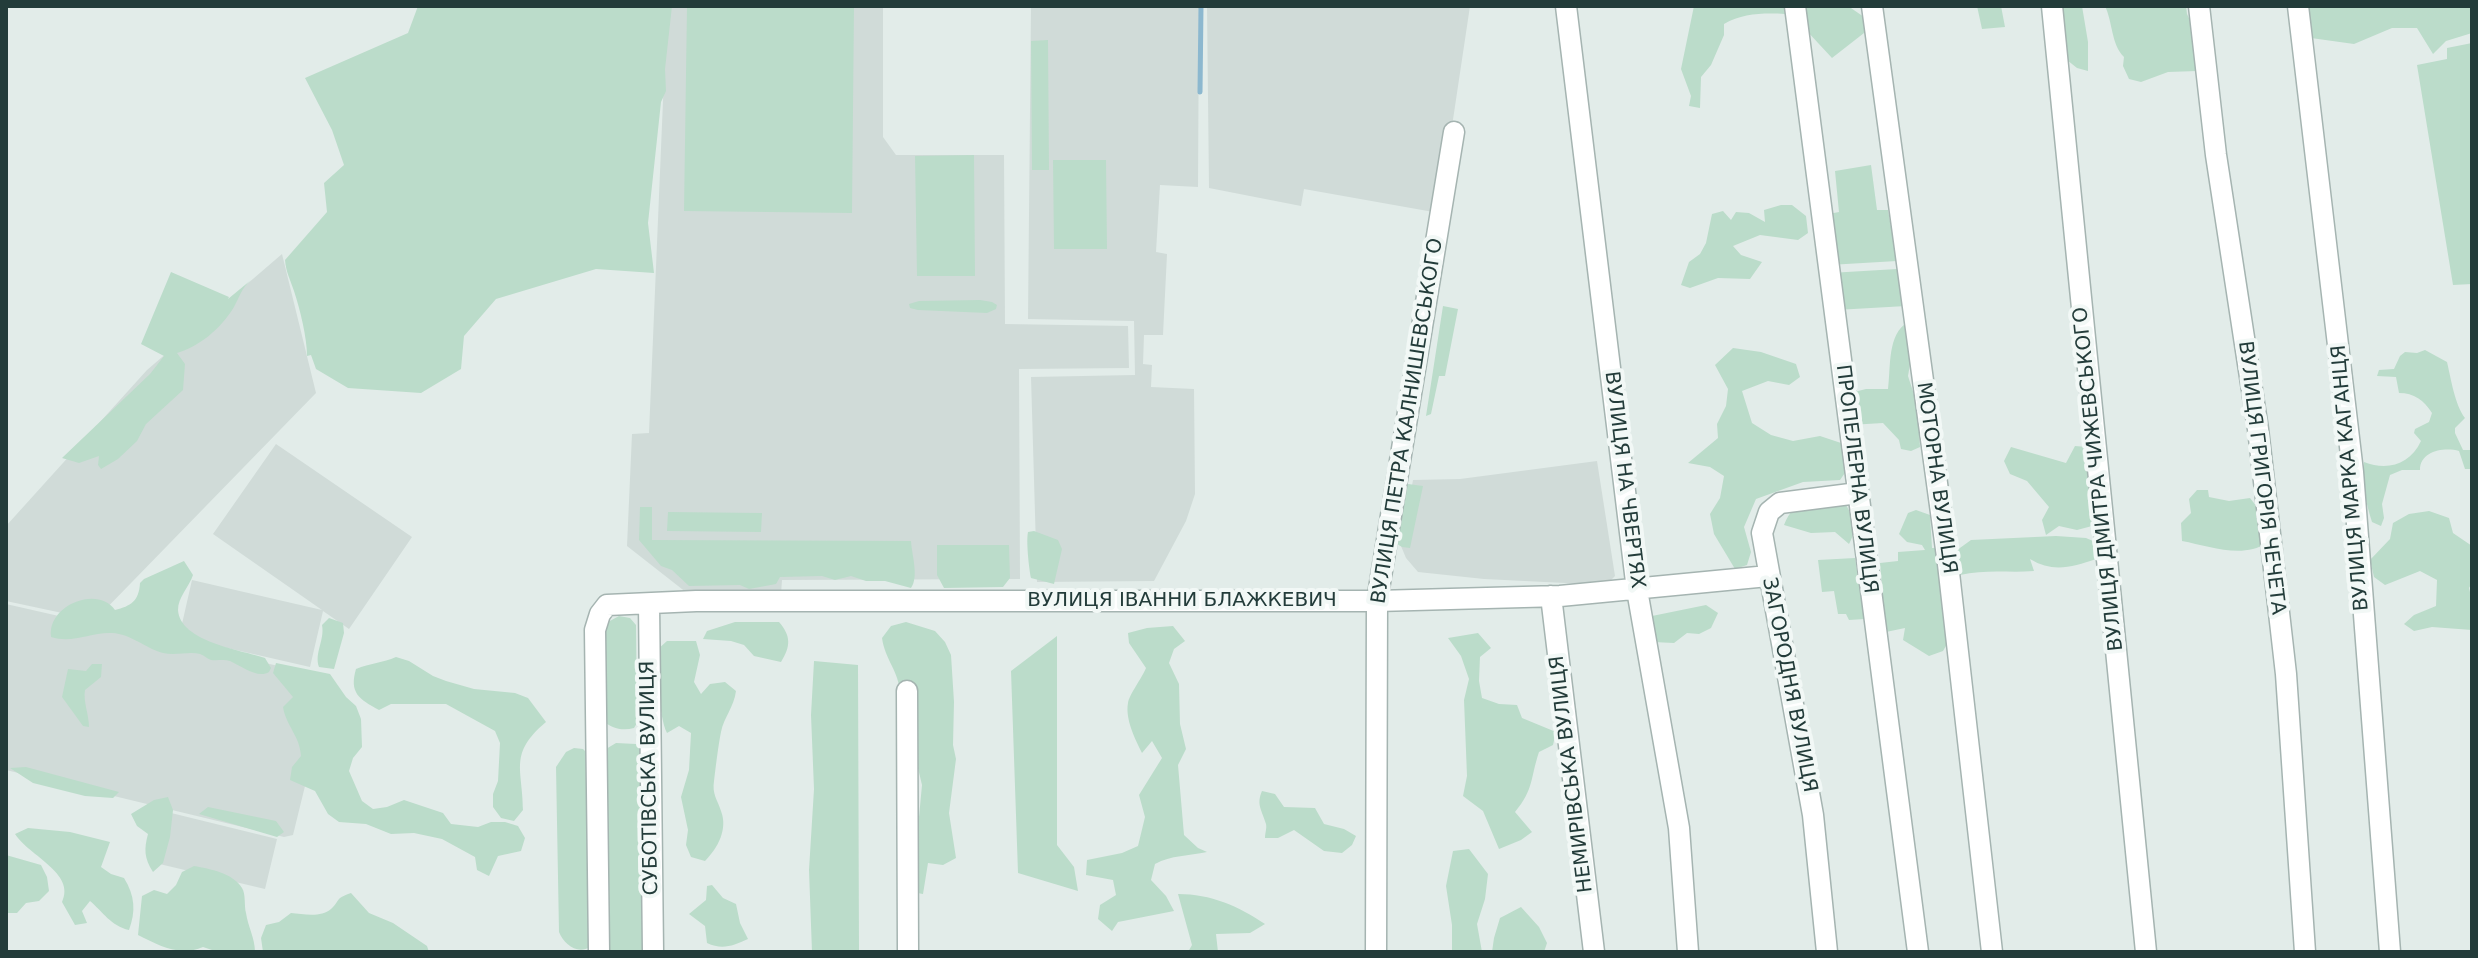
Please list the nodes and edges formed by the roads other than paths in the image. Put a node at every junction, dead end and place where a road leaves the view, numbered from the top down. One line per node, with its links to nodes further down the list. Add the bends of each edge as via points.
1 (1566, 6): 10 (street, ВУЛИЦЯ НА ЧВЕРТЯХ)
2 (1795, 6): 8 (street, ПРОПЕЛЕРНА ВУЛИЦЯ)
3 (1872, 6): 23 (street, МОТОРНА ВУЛИЦЯ, via 1948,564)
4 (2052, 6): 24 (street, ВУЛИЦЯ ДМИТРА ЧИЖЕВСЬКОГО)
5 (2199, 6): 25 (street, ВУЛИЦЯ ГРИГОРІЯ ЧЕЧЕТА, via 2286,674)
6 (2298, 6): 26 (street, ВУЛИЦЯ МАРКА КАГАНЦЯ, via 2353,472)
7 (1454, 132): 12 (street, ВУЛИЦЯ ПЕТРА КАЛНИШЕВСЬКОГО)
8 (1858, 493): 9 (street, ЗАГОРОДНЯ ВУЛИЦЯ, via 1780,503 1769,512 1762,533); 22 (street, ПРОПЕЛЕРНА ВУЛИЦЯ)
9 (1768, 576): 10 (street, ВУЛИЦЯ ІВАННИ БЛАЖКЕВИЧ); 21 (street, ЗАГОРОДНЯ ВУЛИЦЯ, via 1813,815)
10 (1637, 590): 11 (street, ВУЛИЦЯ ІВАННИ БЛАЖКЕВИЧ); 20 (street, ВУЛИЦЯ НА ЧВЕРТЯХ, via 1679,828)
11 (1551, 596): 12 (street, ВУЛИЦЯ ІВАННИ БЛАЖКЕВИЧ); 19 (street, НЕМИРІВСЬКА ВУЛИЦЯ)
12 (1377, 601): 13 (street, ВУЛИЦЯ ІВАННИ БЛАЖКЕВИЧ); 18 (street, ВУЛИЦЯ ПЕТРА КАЛНИШЕВСЬКОГО)
13 (649, 604): 15 (street, ВУЛИЦЯ ІВАННИ БЛАЖКЕВИЧ, via 607,605 595,630); 16 (street, СУБОТІВСЬКА ВУЛИЦЯ)
14 (907, 691): 17 (street)
15 (599, 952)
16 (653, 952)
17 (908, 952)
18 (1376, 952)
19 (1594, 952)
20 (1688, 952)
21 (1827, 952)
22 (1918, 952)
23 (1992, 952)
24 (2146, 952)
25 (2305, 952)
26 (2390, 952)

